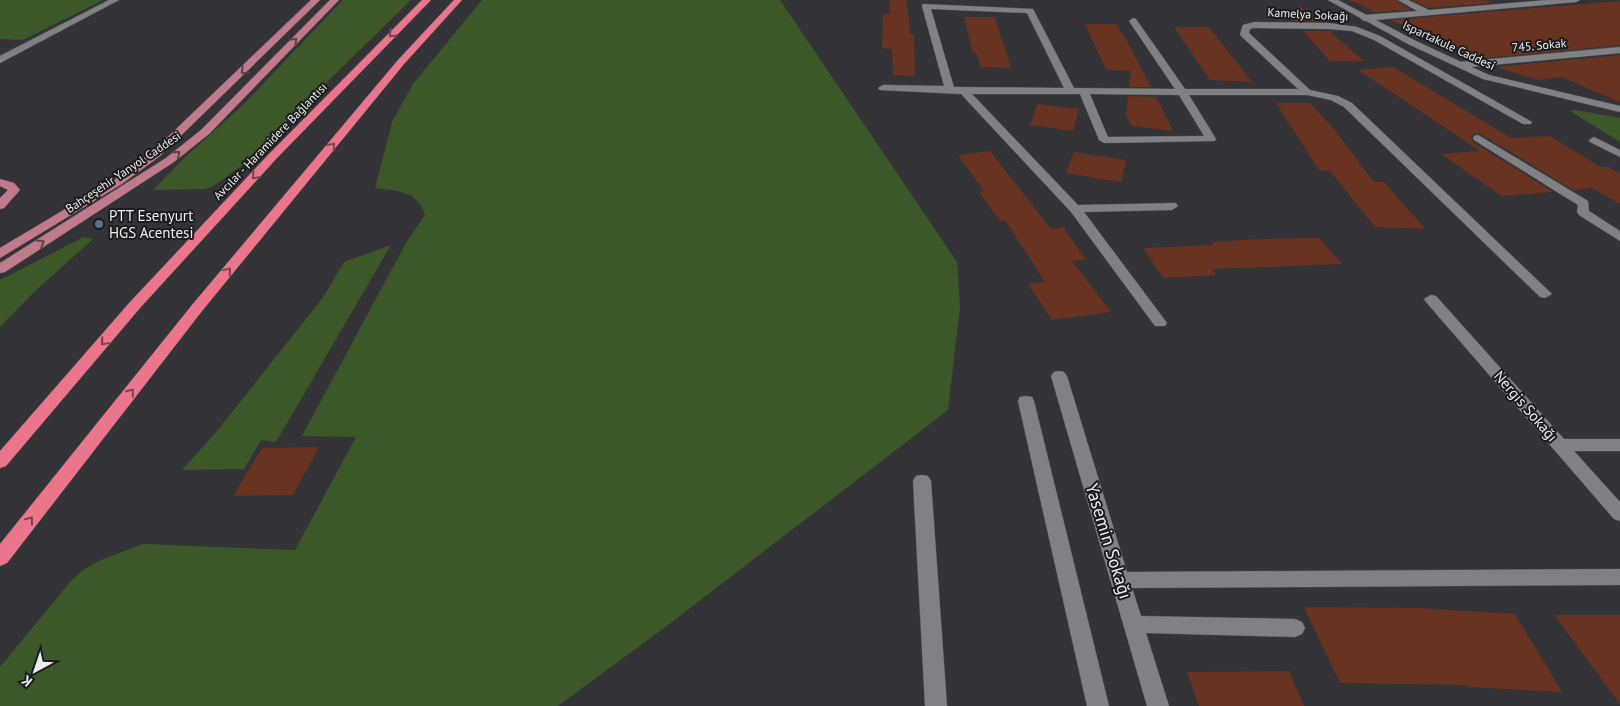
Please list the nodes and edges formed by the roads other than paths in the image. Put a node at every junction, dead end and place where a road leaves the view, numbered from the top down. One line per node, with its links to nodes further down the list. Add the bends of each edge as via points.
1 (115, 0): 15 (street)
2 (316, 0): 34 (main road, Bahçeşehir Yanyol Caddesi, one-way to 34, via 156,154 118,182)
3 (335, 0): 35 (main road, Bahçeşehir Yanyol Caddesi, one-way to 3, via 170,160 205,132)
4 (427, 0): 43 (highway, Avcılar - Haramidere Bağlantısı, one-way to 43, via 273,156 136,305)
5 (458, 0): 46 (highway, one-way to 5, via 197,308 401,62)
6 (1332, 0): 12 (street, Ispartakule Caddesi)
7 (1402, 0): 11 (street)
8 (1500, 0): 10 (street)
9 (1576, 0): 10 (street)
10 (1511, 5): 11 (street)
11 (1426, 12): 12 (street)
12 (1364, 18): 16 (street, Ispartakule Caddesi)
13 (1133, 21): 22 (street)
14 (1620, 50): 16 (street, 745. Sokak)
15 (0, 60)
16 (1460, 65): 24 (street, Ispartakule Caddesi, via 1496,80)
17 (883, 88): 18 (street)
18 (950, 89): 19 (street, via 926,6 1030,11); 21 (street)
19 (1070, 90): 20 (street); 21 (street)
20 (1083, 90): 22 (street); 22 (street, via 1104,140 1210,139)
21 (964, 92): 32 (street)
22 (1182, 92): 23 (street)
23 (1307, 92): 25 (street, Kamelya Sokağı, via 1244,34 1246,27 1254,24 1354,29 1377,38); 36 (street, via 1348,105)
24 (1620, 108)
25 (1527, 122)
26 (1478, 138): 33 (street, via 1584,204 1583,212)
27 (1594, 140): 28 (street)
28 (1620, 154)
29 (0, 182): 30 (main road, via 14,190)
30 (0, 205)
31 (1172, 206): 32 (street)
32 (1075, 209): 38 (street)
33 (1620, 237)
34 (0, 254)
35 (0, 269)
36 (1545, 294)
37 (1431, 299): 41 (street, Nergis Sokağı)
38 (1160, 323)
39 (1060, 376): 48 (street, Yasemin Sokağı)
40 (1026, 401): 52 (street)
41 (1559, 445): 42 (street); 45 (street, Nergis Sokağı)
42 (1620, 445)
43 (0, 462)
44 (922, 481): 51 (street)
45 (1620, 514)
46 (0, 558)
47 (1620, 577): 48 (street)
48 (1120, 580): 49 (street, Yasemin Sokağı)
49 (1134, 624): 50 (street); 53 (street, Yasemin Sokağı)
50 (1295, 628)
51 (936, 706)
52 (1098, 706)
53 (1158, 706)

